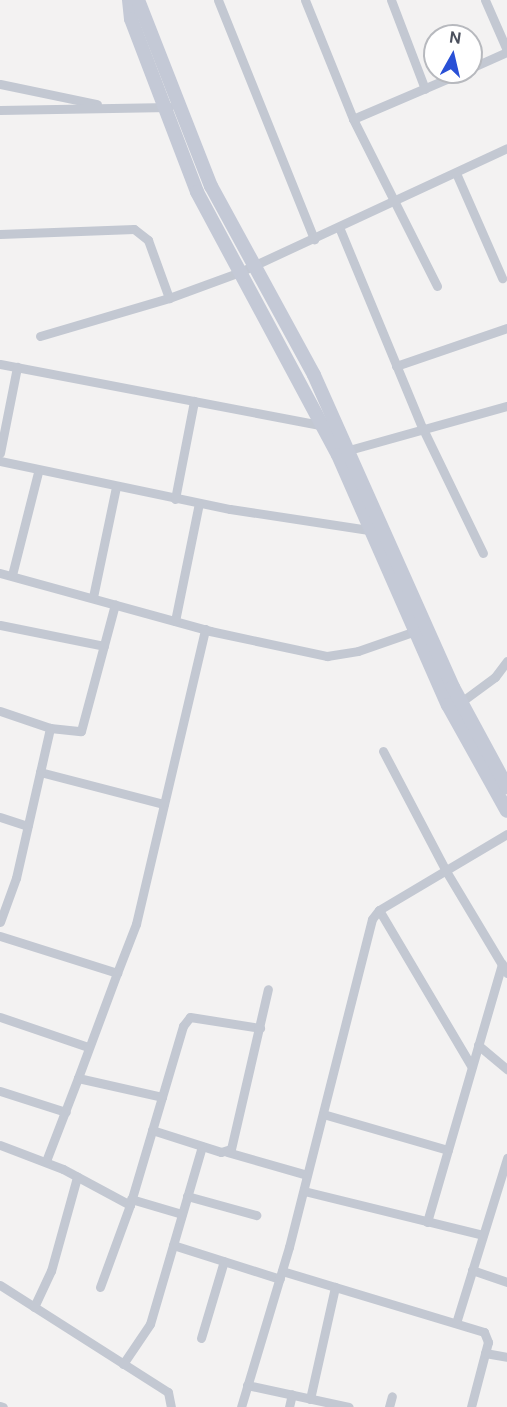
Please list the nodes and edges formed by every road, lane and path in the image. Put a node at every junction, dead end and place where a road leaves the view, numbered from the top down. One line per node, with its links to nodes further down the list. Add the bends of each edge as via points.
1 (129, 0): 13 (street, via 131,19)
2 (138, 0): 12 (street)
3 (218, 0): 22 (street)
4 (305, 0): 16 (street)
5 (391, 0): 11 (street)
6 (486, 0): 7 (street)
7 (507, 51): 8 (street)
8 (483, 63)
9 (0, 84): 14 (street)
10 (436, 84): 11 (street)
11 (425, 89): 16 (street)
12 (180, 106): 13 (street); 23 (street)
13 (165, 107): 14 (street); 23 (street, via 197,192)
14 (114, 108): 15 (street)
15 (0, 110)
16 (353, 119): 19 (street)
17 (507, 148): 18 (street)
18 (456, 173): 19 (street); 24 (street)
19 (395, 203): 20 (street); 25 (street)
20 (339, 227): 22 (street); 30 (street)
21 (0, 234): 26 (street, via 134,229 148,240)
22 (314, 239): 23 (street)
23 (246, 269): 26 (street); 34 (street); 36 (street, via 314,375)
24 (502, 278)
25 (436, 286)
26 (169, 298): 28 (street)
27 (507, 328): 30 (street)
28 (40, 336)
29 (0, 364): 31 (street)
30 (396, 366): 35 (street)
31 (16, 367): 32 (street); 38 (street)
32 (194, 401): 34 (street); 42 (street)
33 (507, 406): 35 (street)
34 (322, 426): 36 (street); 44 (street)
35 (422, 427): 37 (street); 45 (street)
36 (338, 429): 37 (street)
37 (349, 450): 44 (street)
38 (0, 453)
39 (0, 461): 40 (street)
40 (38, 472): 41 (street); 47 (street)
41 (116, 487): 42 (street); 48 (street)
42 (175, 499): 43 (street)
43 (199, 503): 44 (street); 50 (street)
44 (378, 530): 53 (street)
45 (483, 553)
46 (0, 573): 47 (street)
47 (12, 575): 48 (street)
48 (93, 597): 49 (street)
49 (115, 604): 50 (street); 54 (street)
50 (175, 621): 52 (street)
51 (0, 624): 54 (street)
52 (204, 629): 53 (street, via 327,656 358,651); 62 (street)
53 (422, 629): 56 (street)
54 (104, 646): 58 (street, via 84,727 77,732)
55 (507, 661): 56 (street, via 495,677)
56 (452, 699): 61 (street); 63 (street)
57 (0, 711): 58 (street)
58 (50, 728): 60 (street)
59 (383, 751): 67 (street)
60 (40, 772): 62 (street); 65 (street)
61 (507, 787)
62 (164, 804): 73 (street, via 136,924)
63 (507, 811)
64 (0, 817): 65 (street)
65 (28, 826): 69 (street, via 15,884)
66 (507, 834): 67 (street)
67 (446, 871): 68 (street); 71 (street)
68 (379, 910): 79 (street); 85 (street, via 370,926)
69 (0, 922)
70 (0, 936): 73 (street)
71 (501, 964): 72 (street); 77 (street)
72 (507, 973)
73 (117, 974): 78 (street)
74 (268, 989): 76 (street)
75 (0, 1017): 78 (street)
76 (260, 1028): 83 (street, via 190,1017 183,1026); 90 (street, via 233,1144)
77 (478, 1045): 79 (street); 80 (street)
78 (88, 1047): 81 (street)
79 (472, 1067): 89 (street)
80 (507, 1068)
81 (78, 1078): 83 (street); 84 (street)
82 (0, 1091): 84 (street)
83 (162, 1097): 86 (street)
84 (66, 1112): 92 (street)
85 (323, 1114): 89 (street); 93 (street)
86 (152, 1130): 88 (street); 97 (street)
87 (0, 1145): 92 (street)
88 (202, 1146): 90 (street); 96 (street)
89 (448, 1150): 100 (street)
90 (227, 1152): 93 (street)
91 (507, 1158): 101 (street)
92 (46, 1161): 94 (street)
93 (307, 1176): 95 (street)
94 (76, 1177): 97 (street); 110 (street, via 51,1271)
95 (304, 1191): 100 (street); 105 (street)
96 (187, 1196): 98 (street); 99 (street)
97 (130, 1202): 98 (street); 108 (street)
98 (182, 1214): 102 (street)
99 (256, 1215)
100 (427, 1222): 101 (street)
101 (483, 1235): 104 (street)
102 (173, 1245): 103 (street); 115 (street, via 150,1324)
103 (224, 1261): 105 (street); 112 (street)
104 (472, 1270): 106 (street); 111 (street)
105 (281, 1275): 109 (street); 116 (street)
106 (507, 1282)
107 (0, 1285): 110 (street)
108 (100, 1287)
109 (335, 1287): 111 (street); 119 (street)
110 (34, 1307): 115 (street)
111 (456, 1323): 113 (street, via 484,1332 488,1342)
112 (201, 1338)
113 (485, 1353): 114 (street); 125 (street)
114 (507, 1357)
115 (123, 1364): 121 (street, via 168,1392)
116 (247, 1384): 117 (street); 122 (street)
117 (292, 1394): 119 (street); 123 (street)
118 (392, 1396): 124 (street)
119 (310, 1399): 120 (street)
120 (343, 1406)
121 (171, 1407)
122 (241, 1407)
123 (289, 1407)
124 (389, 1407)
125 (471, 1407)

